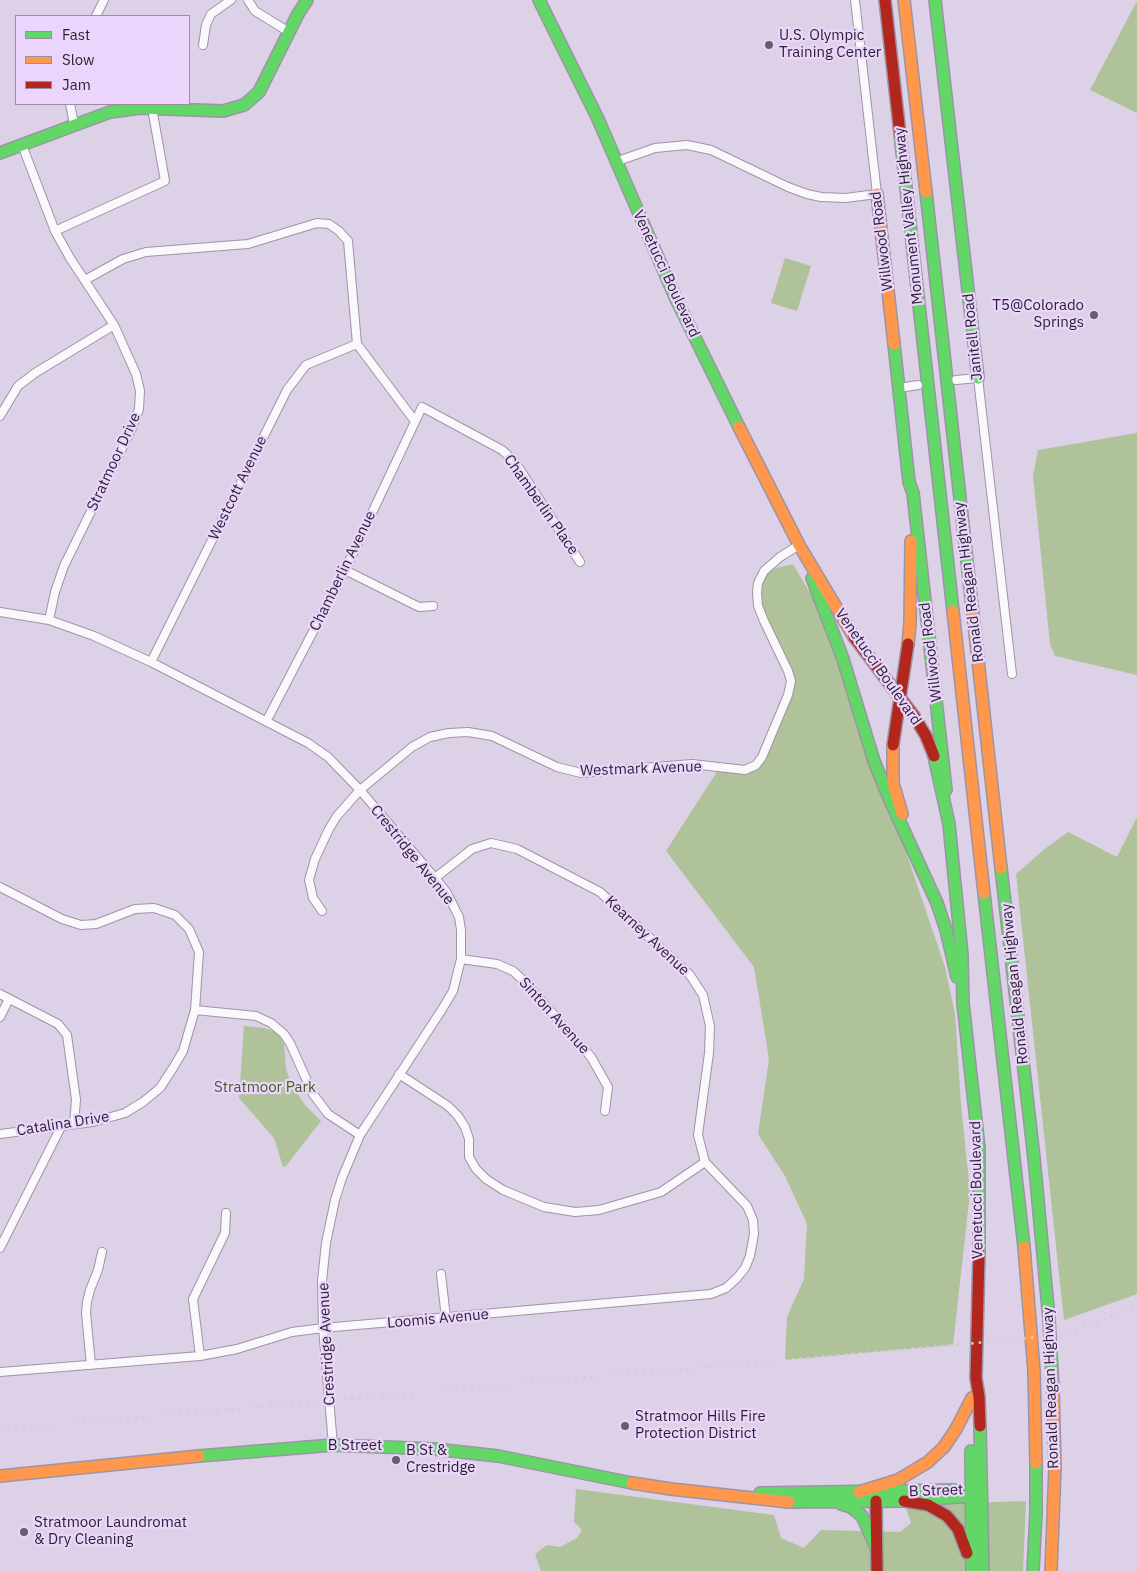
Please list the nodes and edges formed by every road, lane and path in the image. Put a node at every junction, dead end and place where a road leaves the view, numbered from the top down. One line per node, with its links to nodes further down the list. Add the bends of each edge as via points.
1 (104, 0): 10 (street)
2 (231, 0): 12 (street, via 211,14)
3 (248, 0): 11 (street, via 256,11)
4 (307, 0): 11 (main road)
5 (540, 0): 18 (main road, Venetucci Boulevard)
6 (855, 0): 19 (street, Willwood Road)
7 (885, 0): 32 (main road, Monument Valley Highway)
8 (904, 0): 28 (main road, Monument Valley Highway)
9 (935, 0): 24 (main road, Janitell Road)
10 (96, 15)
11 (289, 32): 14 (main road, via 259,92 244,105 223,111)
12 (203, 46)
13 (70, 105): 15 (street)
14 (152, 108): 15 (main road, via 110,112); 20 (street, via 165,181)
15 (74, 124): 16 (main road)
16 (22, 144): 17 (main road); 20 (street, Stratmoor Drive)
17 (0, 152)
18 (616, 162): 19 (street, via 655,148 687,145 724,155 807,194 838,198); 34 (main road, Venetucci Boulevard, via 723,397)
19 (877, 194): 27 (main road, Willwood Road)
20 (55, 230): 21 (street, Stratmoor Drive)
21 (85, 280): 22 (street, Stratmoor Drive); 23 (street, via 123,259 146,252 248,244 317,223 329,224 348,242)
22 (114, 325): 30 (street, via 18,386); 39 (street, Stratmoor Drive, via 136,374 140,391 139,409 64,566)
23 (357, 344): 31 (street); 40 (street, Westcott Avenue, via 306,365 286,390)
24 (978, 378): 25 (street); 41 (street, Janitell Road)
25 (956, 380)
26 (918, 385): 27 (street)
27 (899, 388): 33 (main road, Willwood Road)
28 (948, 400): 86 (main road, Ronald Reagan Highway, via 1045,1277 1055,1448)
29 (422, 407): 31 (street, Chamberlin Avenue); 35 (street, Chamberlin Place, via 502,450 515,462)
30 (0, 416)
31 (414, 420): 36 (street, Chamberlin Avenue)
32 (932, 432): 85 (main road, Ronald Reagan Highway, via 1030,1313 1036,1430)
33 (909, 482): 44 (main road, Willwood Road, via 913,494); 45 (main road, Willwood Road, bridge, via 910,623 893,745 893,783)
34 (800, 545): 43 (street, Westmark Avenue, via 764,571 758,583 756,593 760,612 791,681 766,748 756,765 745,770 692,764 581,773 557,767 492,736 449,733 412,746); 44 (main road, Venetucci Boulevard, via 850,631 926,736 934,756); 45 (main road, Venetucci Boulevard, via 843,659 874,761)
35 (580, 562)
36 (345, 570): 37 (street, via 420,608); 42 (street, Chamberlin Avenue)
37 (432, 606)
38 (0, 612): 39 (street, Crestridge Avenue)
39 (49, 620): 40 (street, Crestridge Avenue)
40 (152, 662): 42 (street, Crestridge Avenue)
41 (1012, 674)
42 (267, 720): 43 (street, Crestridge Avenue, via 328,757)
43 (360, 790): 46 (street, Crestridge Avenue); 48 (street, Westmark Avenue, via 329,829 315,858 309,880 313,898)
44 (949, 824): 52 (main road, Venetucci Boulevard, via 962,955)
45 (914, 850): 52 (main road, Venetucci Boulevard, via 940,912)
46 (435, 878): 49 (street, Crestridge Avenue, via 447,893 458,917 462,937); 61 (street, Kearney Avenue, via 472,849 491,843 517,849 600,892 690,975 703,996 710,1026 698,1135)
47 (0, 886): 53 (street, Catalina Drive, via 62,919 81,925 154,908 175,916 190,929 198,952)
48 (322, 911)
49 (461, 959): 55 (street, Crestridge Avenue, via 450,996); 56 (street, Sinton Avenue, via 497,964 513,971 525,982 592,1057 608,1087)
50 (0, 994): 51 (street)
51 (9, 999): 54 (street); 57 (street, via 58,1024 67,1035 76,1100)
52 (963, 1003): 71 (main road, Venetucci Boulevard, via 979,1148)
53 (195, 1010): 57 (street, Catalina Drive, via 183,1050 160,1088 125,1114); 60 (street, via 256,1016 271,1023 290,1043 313,1094 328,1114)
54 (0, 1017)
55 (399, 1074): 60 (street, Crestridge Avenue); 61 (street, via 458,1116 469,1139 469,1157 486,1179 544,1208 576,1212 599,1210 661,1192)
56 (605, 1111)
57 (74, 1124): 58 (street, Catalina Drive)
58 (62, 1125): 59 (street, Catalina Drive); 63 (street)
59 (0, 1134)
60 (360, 1135): 67 (street, Crestridge Avenue, via 342,1178 326,1243 322,1281)
61 (705, 1162): 66 (street, Loomis Avenue, via 747,1206 753,1220 750,1256 745,1268 726,1288 711,1294)
62 (226, 1213): 68 (street, via 225,1233 194,1299)
63 (0, 1248)
64 (102, 1252): 69 (street, via 86,1302)
65 (441, 1274): 66 (street)
66 (446, 1318): 67 (street, Loomis Avenue)
67 (324, 1328): 68 (street, Loomis Avenue, via 292,1332 237,1349); 73 (street, Crestridge Avenue)
68 (200, 1356): 69 (street, Loomis Avenue)
69 (91, 1365): 70 (street, Loomis Avenue)
70 (0, 1372)
71 (976, 1378): 72 (main road, Venetucci Boulevard); 77 (main road, Venetucci Boulevard, via 979,1396)
72 (972, 1398): 75 (main road, via 956,1430 928,1462 898,1480); 77 (main road, Venetucci Boulevard)
73 (333, 1445): 74 (main road, B Street); 76 (main road, B Street, via 469,1452 615,1480)
74 (0, 1476)
75 (859, 1492): 76 (main road, B Street); 77 (main road, B Street)
76 (707, 1493): 80 (main road, B Street, via 789,1502)
77 (974, 1493): 79 (main road, B Street); 83 (main road); 84 (main road)
78 (876, 1501): 79 (main road, B Street); 80 (main road, B Street); 81 (main road)
79 (904, 1501): 83 (main road, via 934,1507 953,1521 965,1545)
80 (835, 1502): 81 (main road, via 851,1507 862,1516)
81 (877, 1548): 82 (main road)
82 (878, 1571)
83 (971, 1571)
84 (983, 1571)
85 (1033, 1571)
86 (1051, 1571)

